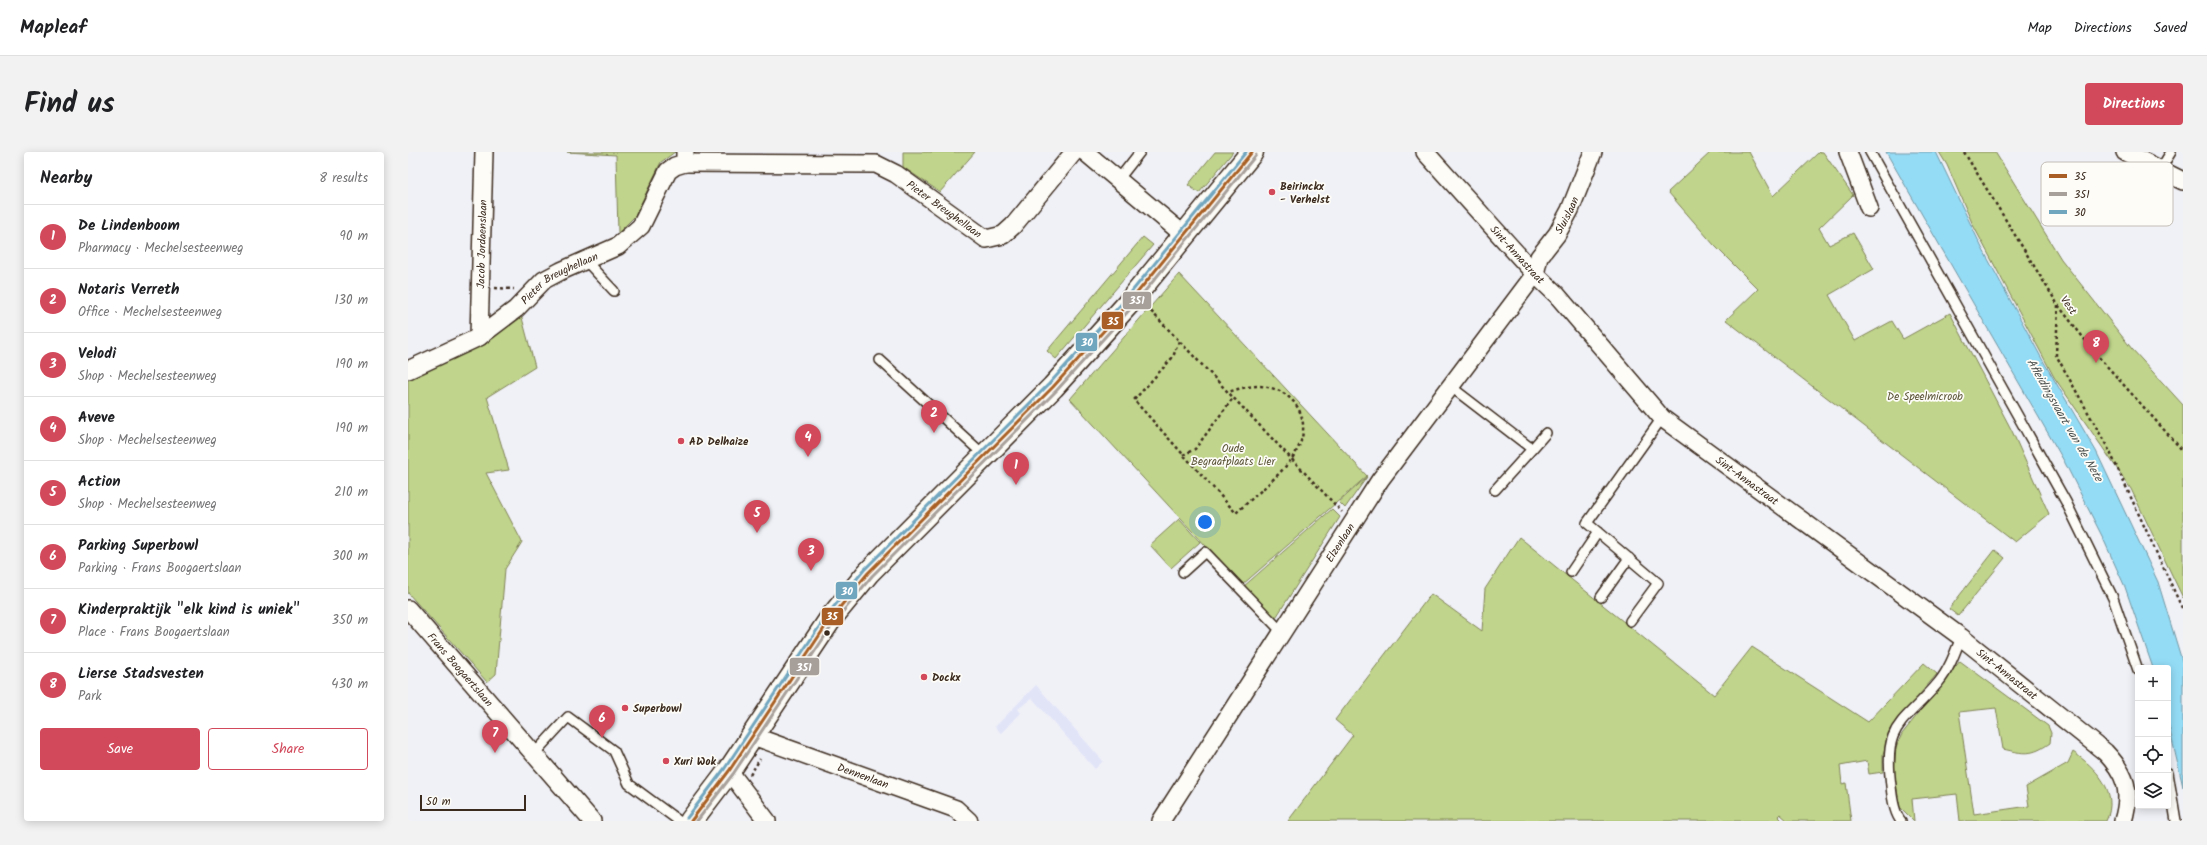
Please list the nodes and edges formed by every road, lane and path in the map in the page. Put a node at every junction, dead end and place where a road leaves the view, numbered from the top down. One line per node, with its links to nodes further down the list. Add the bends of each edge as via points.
1 (484, 152): 24 (street, Jacob Jordaenslaan)
2 (1074, 152): 14 (street, Pieter Breughellaan, via 1013,226 1003,235 986,239)
3 (1084, 152): 18 (street)
4 (1140, 152): 18 (lane)
5 (1252, 152): 21 (street)
6 (1425, 152): 23 (street, Sint-Annastraat)
7 (1593, 152): 23 (street, Sluislaan, via 1570,210 1557,234 1539,257)
8 (1848, 152): 20 (street)
9 (1870, 152): 55 (lane, via 2073,515 2113,598)
10 (1964, 152): 28 (path, Vest)
11 (2125, 152): 15 (street)
12 (2171, 152): 16 (lane)
13 (685, 158): 14 (street, Pieter Breughellaan); 22 (street, Pieter Breughellaan, via 668,171 641,226 618,246)
14 (876, 158)
15 (2144, 162)
16 (2165, 162)
17 (2173, 176): 19 (street)
18 (1118, 180): 21 (street)
19 (2183, 181)
20 (1869, 208)
21 (1184, 235): 27 (street)
22 (585, 260): 25 (street, Pieter Breughellaan, via 544,280); 26 (lane)
23 (1535, 274): 33 (street, Elzenlaan); 36 (street, Sint-Annastraat, via 1557,295)
24 (480, 288): 25 (path); 29 (street, Jacob Jordaenslaan)
25 (535, 290): 29 (street, Pieter Breughellaan, via 516,309)
26 (614, 291)
27 (1136, 295): 30 (path); 41 (street, via 1053,387)
28 (2058, 305): 39 (path, Vest, via 2096,354); 51 (path, via 2056,356 2108,450)
29 (479, 337): 32 (street, Pieter Breughellaan)
30 (1179, 341): 34 (path); 40 (path, via 1173,357 1134,400)
31 (880, 360): 41 (lane)
32 (408, 370)
33 (1450, 386): 38 (lane); 44 (street, Elzenlaan)
34 (1228, 392): 35 (path); 42 (path, via 1249,387 1268,387 1287,394 1301,411 1303,433)
35 (1233, 398): 40 (path, via 1195,449); 42 (path)
36 (1662, 418): 45 (lane, via 1586,523); 54 (street, Sint-Annastraat)
37 (1546, 433): 38 (lane)
38 (1532, 449): 43 (lane)
39 (2183, 450)
40 (1183, 455): 42 (path, via 1236,513)
41 (985, 456): 56 (street, via 868,573 831,618)
42 (1292, 460): 44 (path)
43 (1495, 490)
44 (1352, 522): 53 (street, Elzenlaan)
45 (1598, 532): 46 (lane); 48 (lane)
46 (1629, 558): 49 (lane); 52 (lane, via 1658,583)
47 (1183, 572): 53 (lane, via 1205,552)
48 (1571, 572)
49 (1601, 597)
50 (408, 609): 57 (street, Frans Boogaertslaan)
51 (2183, 610)
52 (1630, 621)
53 (1282, 632): 68 (street, Elzenlaan)
54 (1961, 637): 69 (lane, via 1948,670 1902,720 1892,736 1889,769 1897,814); 70 (street, Sint-Annastraat, via 2113,761 2120,769 2127,790)
55 (2136, 665)
56 (762, 739): 58 (street); 59 (path); 61 (street, Dennenlaan)
57 (534, 754): 62 (street, Frans Boogaertslaan); 63 (lane, via 568,717 614,750 629,784)
58 (729, 771): 59 (street); 64 (street)
59 (742, 788): 65 (street)
60 (2171, 791): 71 (lane)
61 (956, 809): 66 (street); 67 (street, Dennenlaan)
62 (592, 821)
63 (679, 821)
64 (691, 821)
65 (767, 821)
66 (944, 821)
67 (969, 821)
68 (1161, 821)
69 (1901, 821)
70 (2123, 821)
71 (2176, 821)

